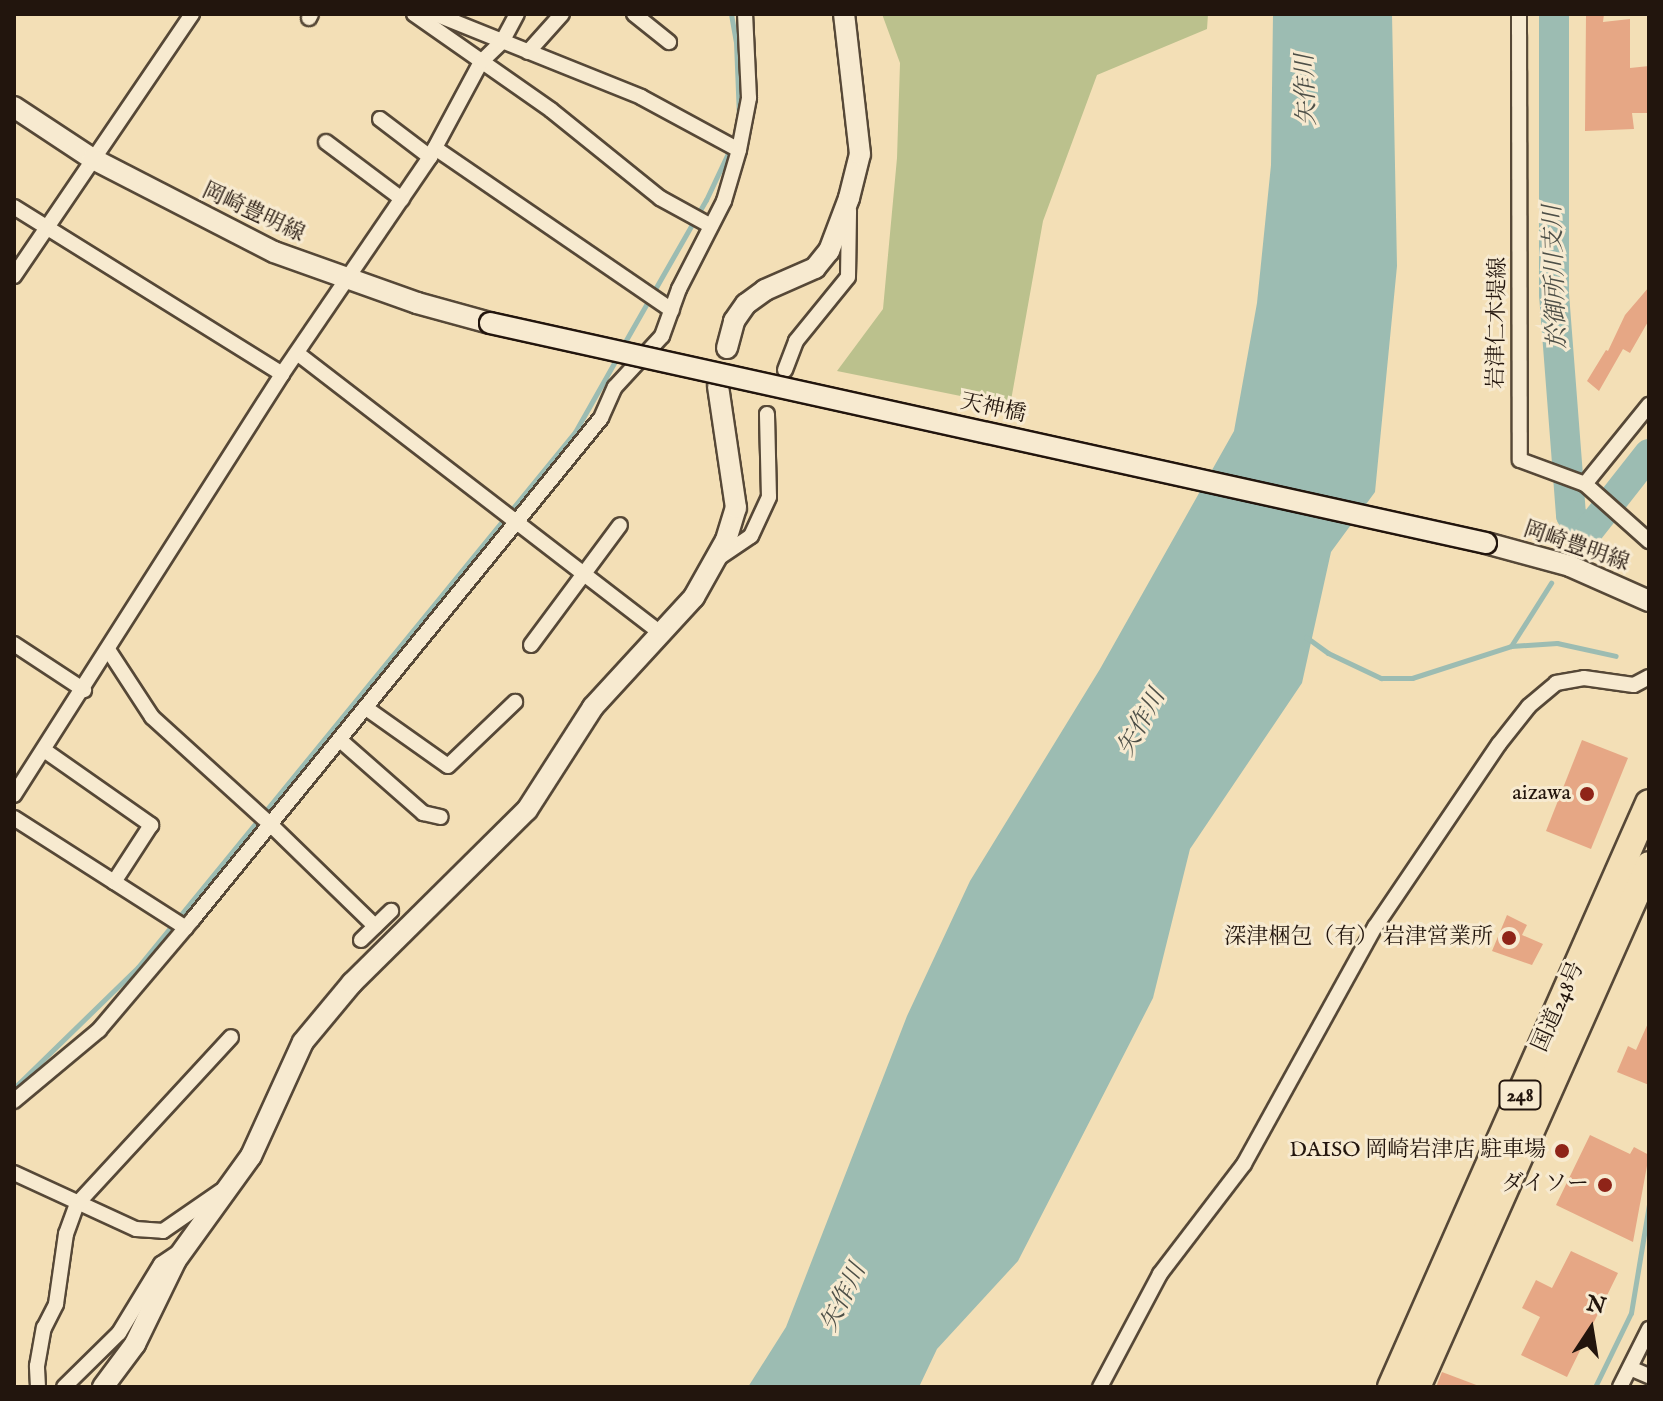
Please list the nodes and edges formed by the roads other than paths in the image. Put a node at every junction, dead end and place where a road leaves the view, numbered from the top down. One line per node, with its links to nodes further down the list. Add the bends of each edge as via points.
1 (192, 14): 19 (street)
2 (414, 14): 13 (street)
3 (435, 14): 10 (street)
4 (517, 14): 10 (street)
5 (562, 14): 12 (street)
6 (634, 14): 11 (street)
7 (745, 14): 17 (street, via 749,98)
8 (844, 14): 20 (main road, via 860,154)
9 (1519, 14): 36 (street, 岩津仁木堤線, via 1520,460)
10 (502, 42): 12 (street); 13 (street)
11 (669, 42)
12 (528, 52): 17 (street, via 641,97)
13 (481, 62): 18 (street); 23 (street, via 551,110 660,198)
14 (14, 107): 19 (main road, 岡崎豊明線)
15 (380, 119): 18 (street)
16 (326, 142): 21 (street)
17 (739, 150): 23 (street)
18 (432, 152): 21 (street); 27 (street)
19 (93, 159): 24 (street); 26 (main road, 岡崎豊明線, via 208,221)
20 (849, 198): 29 (main road, via 822,260 746,304 734,321); 31 (street, via 848,277 796,341)
21 (402, 199): 26 (street)
22 (14, 207): 24 (street)
23 (711, 226): 27 (street)
24 (46, 227): 25 (street); 32 (street)
25 (14, 276)
26 (348, 280): 28 (main road, 岡崎豊明線); 30 (street)
27 (672, 310): 37 (street, via 662,336 615,387 601,418)
28 (490, 323): 40 (main road, 天神橋, bridge)
29 (727, 348)
30 (297, 353): 32 (street); 37 (street)
31 (785, 370)
32 (282, 374): 47 (street)
33 (718, 386): 41 (main road, via 736,508)
34 (1649, 405): 36 (street)
35 (767, 414): 41 (street, via 769,497 751,536)
36 (1590, 489): 39 (street)
37 (515, 523): 42 (street); 51 (street)
38 (620, 525): 42 (street)
39 (1649, 541)
40 (1486, 543): 43 (main road, 岡崎豊明線, via 1570,566)
41 (714, 561): 44 (main road, via 694,597)
42 (585, 576): 44 (street); 46 (street)
43 (1649, 601)
44 (660, 633): 70 (main road, via 593,707 527,810 352,983 303,1042 251,1156)
45 (14, 644): 49 (street)
46 (531, 645)
47 (109, 651): 49 (street); 58 (street, via 152,717)
48 (1649, 677): 81 (street, via 1634,685 1584,678 1556,683 1529,706 1499,744 1375,927 1244,1164 1160,1274)
49 (84, 690): 53 (street)
50 (515, 702): 51 (street, via 448,766)
51 (366, 708): 52 (street)
52 (340, 740): 56 (street, via 423,813); 58 (street)
53 (44, 750): 54 (street); 60 (street, via 151,825)
54 (14, 795)
55 (1649, 803): 82 (highway, 国道248号 / 248)
56 (441, 817)
57 (14, 818): 60 (street)
58 (271, 825): 62 (street); 63 (street)
59 (1649, 865): 83 (highway, 国道248号 / 248)
60 (114, 882): 63 (street)
61 (391, 911): 62 (street)
62 (375, 926): 64 (street)
63 (186, 928): 67 (street, via 99,1030)
64 (361, 940)
65 (231, 1037): 71 (street)
66 (14, 1081): 67 (street)
67 (27, 1089): 68 (street)
68 (14, 1101)
69 (14, 1173): 71 (street)
70 (231, 1185): 71 (street, via 163,1231 136,1229); 72 (main road)
71 (77, 1204): 74 (street)
72 (184, 1249): 79 (street, via 161,1264 119,1333); 80 (main road, via 135,1344)
73 (1649, 1329): 75 (street)
74 (37, 1366): 77 (street); 78 (street)
75 (1630, 1368): 76 (street); 84 (street)
76 (1649, 1376)
77 (26, 1387)
78 (38, 1387)
79 (64, 1387)
80 (103, 1387)
81 (1100, 1387)
82 (1391, 1387)
83 (1417, 1387)
84 (1620, 1387)

